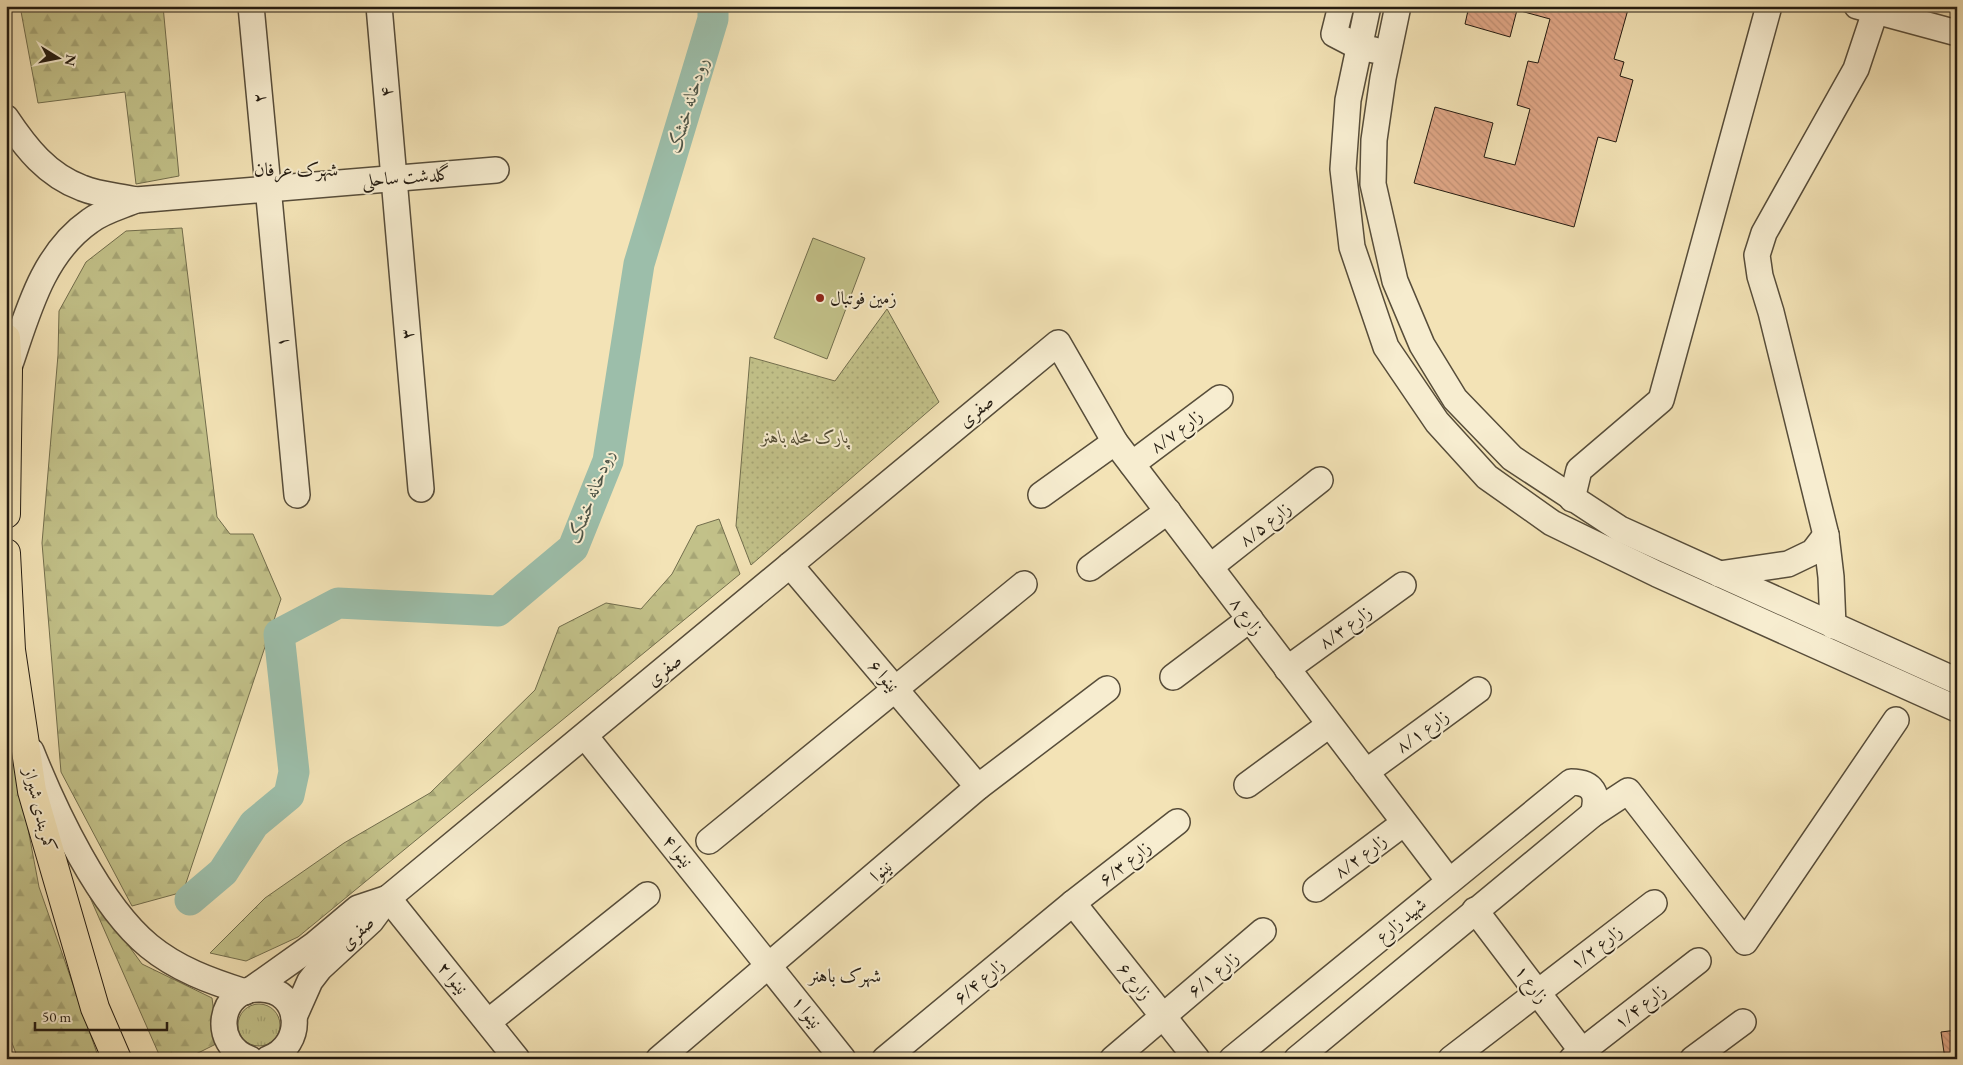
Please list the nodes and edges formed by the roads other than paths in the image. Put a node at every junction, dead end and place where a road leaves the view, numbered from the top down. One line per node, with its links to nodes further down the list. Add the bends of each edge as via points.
1 (251, 6): 14 (street, ۲)
2 (379, 6): 13 (street, ۴)
3 (1340, 6): 9 (street, via 1334,34)
4 (1368, 6): 9 (street)
5 (1769, 6): 26 (street, via 1661,400 1579,470)
6 (1870, 8): 8 (street); 29 (street, via 1856,69 1764,233 1757,254)
7 (1398, 13): 10 (street)
8 (1957, 33)
9 (1359, 47): 10 (street); 45 (street, via 1348,100 1343,169 1352,247 1386,347 1436,422 1487,477 1552,523 1657,574)
10 (1388, 52): 26 (street, via 1374,140 1372,184 1394,281 1422,345 1455,399 1512,458)
11 (6, 118): 15 (street, گلدشت ساحلی, via 23,143 52,173 83,189)
12 (496, 170): 13 (street, گلدشت ساحلی)
13 (394, 178): 14 (street, گلدشت ساحلی); 23 (street, ۳)
14 (268, 189): 15 (street, گلدشت ساحلی); 24 (street, ۱)
15 (136, 200): 18 (street, گلدشت ساحلی, via 92,219 58,251 40,282)
16 (6, 338): 18 (highway)
17 (1058, 343): 20 (street, ۸ زارع); 31 (street, صفری)
18 (8, 370): 28 (highway)
19 (1220, 398): 21 (street, ۸/۷ زارع)
20 (1116, 442): 21 (street, ۸ زارع); 25 (street)
21 (1132, 464): 27 (street, ۸ زارع)
22 (1320, 480): 32 (street, ۸/۵ زارع)
23 (421, 489)
24 (297, 495)
25 (1041, 495)
26 (1572, 499): 34 (street, via 1620,529)
27 (1168, 511): 32 (street, ۸ زارع); 33 (street)
28 (6, 514)
29 (1826, 535): 34 (street, via 1813,552 1788,564); 38 (street)
30 (6, 553): 48 (highway, کمربندی شیراز, via 11,650)
31 (790, 565): 42 (street, ۶ نینوا); 49 (street, صفری)
32 (1210, 567): 37 (street, ۸ زارع)
33 (1090, 568)
34 (1719, 574): 38 (street)
35 (1024, 584): 42 (street)
36 (1403, 586): 39 (street, ۸/۳ زارع)
37 (1250, 619): 39 (street, ۸ زارع); 40 (street)
38 (1833, 626): 41 (street)
39 (1287, 669): 47 (street, ۸ زارع)
40 (1173, 677)
41 (1957, 681)
42 (895, 689): 52 (street, ۶ نینوا); 56 (street)
43 (1107, 689): 52 (street, نینوا)
44 (1478, 690): 50 (street, ۸/۱ زارع)
45 (1957, 709)
46 (1896, 720): 53 (street, via 1745,942 1628,791)
47 (1329, 725): 50 (street, ۸ زارع); 51 (street)
48 (22, 728): 67 (street, via 41,776 77,848 134,933 174,964 201,978); 75 (highway, کمربندی شیراز, via 32,791 95,1008)
49 (585, 736): 60 (street, صفری); 66 (street, ۴ نینوا)
50 (1366, 772): 55 (street, ۸ زارع)
51 (1247, 785)
52 (978, 787): 66 (street, نینوا)
53 (1593, 814): 57 (street, شهید زارع, via 1597,800 1592,790 1581,782 1571,782); 63 (street)
54 (1177, 822): 61 (street, ۶/۳ زارع)
55 (1404, 823): 57 (street, ۸ زارع); 58 (street, ۸/۲ زارع)
56 (709, 842)
57 (1450, 881): 84 (street, شهید زارع)
58 (1316, 889)
59 (647, 894): 70 (street)
60 (388, 898): 67 (street, via 358,908 314,944); 70 (street, ۲ نینوا); 72 (street, صفری, via 371,921 310,981)
61 (1072, 903): 69 (street, ۶ زارع); 81 (street, ۶/۴ زارع)
62 (1654, 903): 68 (street, ۱/۲ زارع)
63 (1475, 910): 68 (street, ۱ زارع); 85 (street)
64 (1263, 931): 69 (street, ۶/۱ زارع)
65 (1698, 961): 73 (street, ۱/۴ زارع)
66 (770, 966): 79 (street, نینوا); 80 (street, ۱ نینوا)
67 (248, 990): 72 (street, via 269,990 283,998 290,1007); 74 (street, via 235,998 224,1017 227,1040 233,1049)
68 (1538, 992): 73 (street, ۱ زارع); 86 (street, ۱/۲ زارع)
69 (1163, 1016): 82 (street, ۶/۱ زارع); 83 (street, ۶ زارع)
70 (488, 1022): 78 (street, ۲ نینوا)
71 (1743, 1022): 87 (street)
72 (294, 1038): 77 (street, via 285,1049)
73 (1581, 1056)
74 (246, 1057): 76 (street, via 233,1054)
75 (118, 1059)
76 (214, 1059)
77 (268, 1059)
78 (517, 1059)
79 (659, 1059)
80 (844, 1059)
81 (885, 1059)
82 (1113, 1059)
83 (1197, 1059)
84 (1232, 1059)
85 (1297, 1059)
86 (1451, 1059)
87 (1693, 1059)

